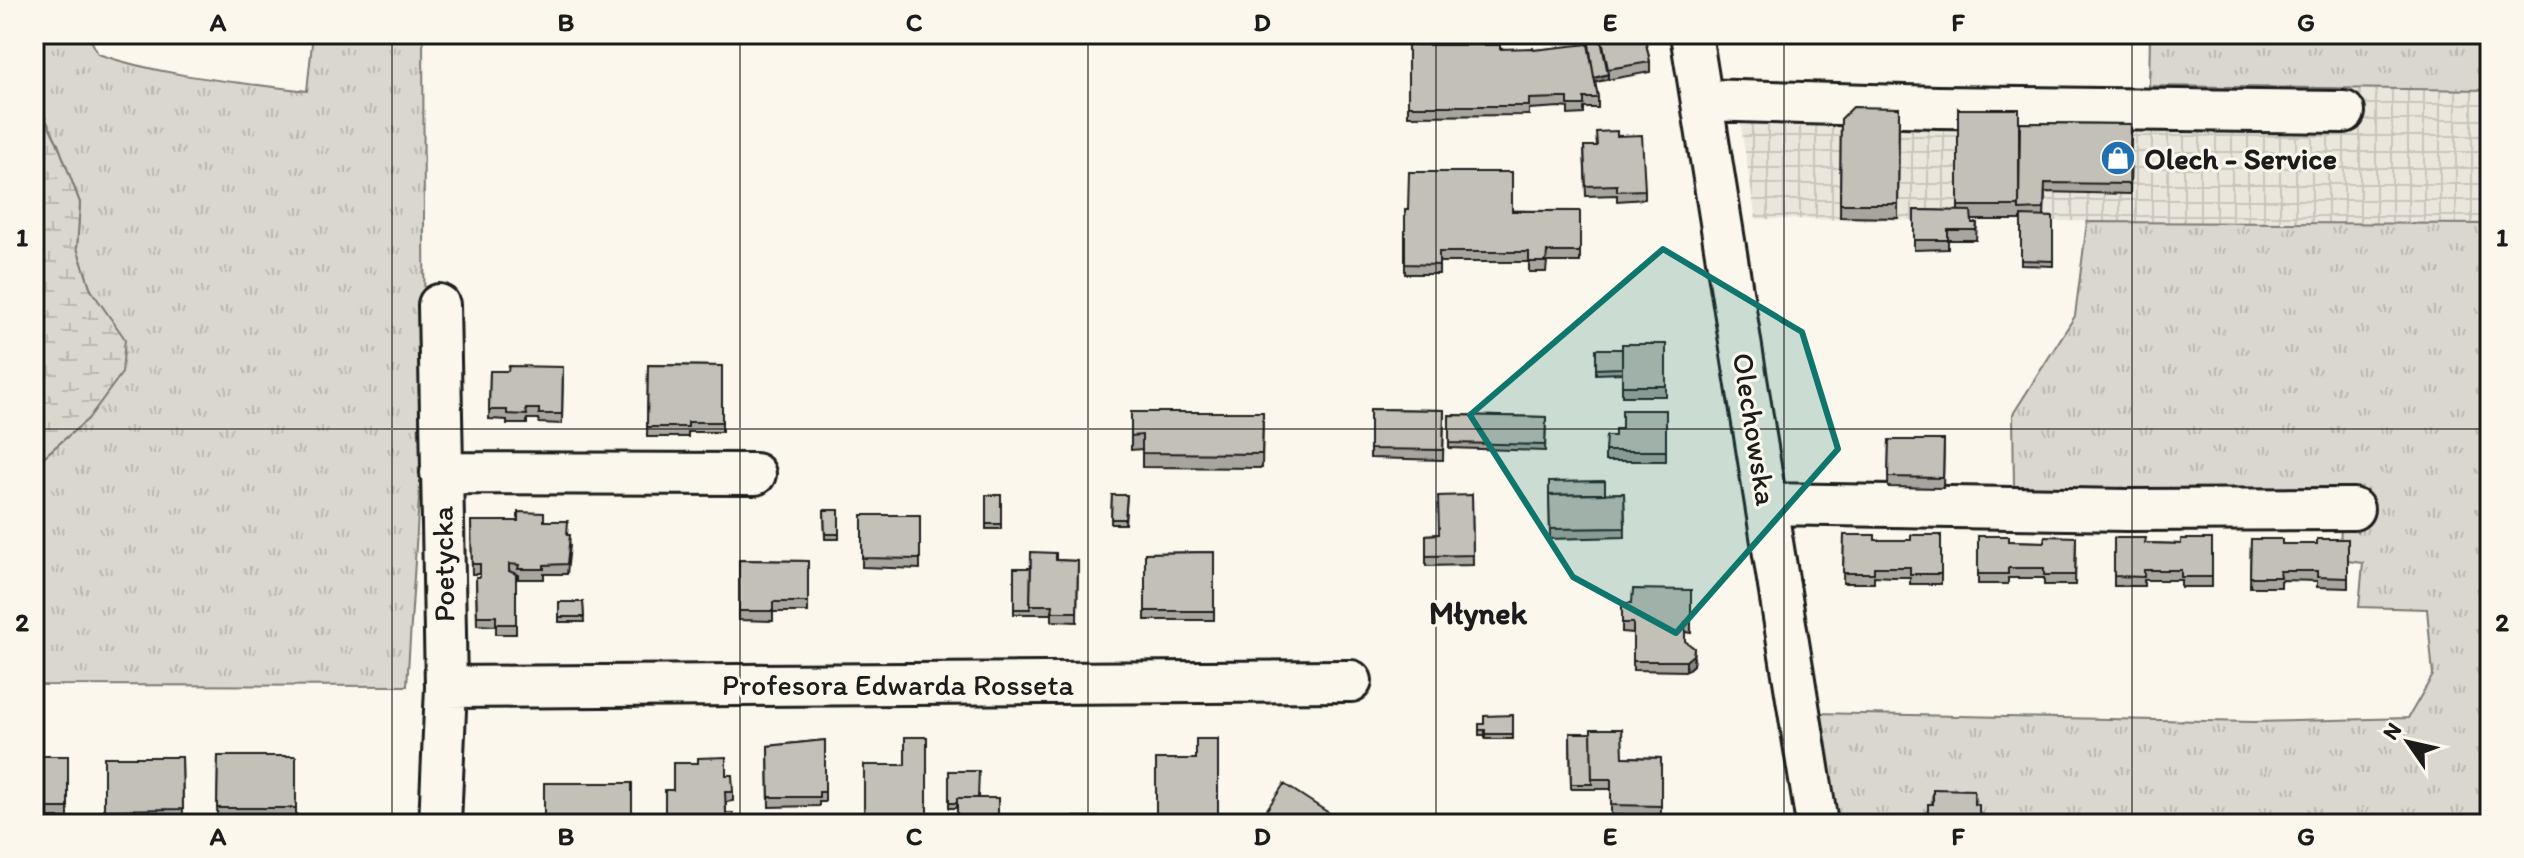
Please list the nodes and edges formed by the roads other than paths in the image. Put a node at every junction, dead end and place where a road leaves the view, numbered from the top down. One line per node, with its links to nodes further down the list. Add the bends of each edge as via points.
1 (1691, 34): 2 (street, Olechowska)
2 (1702, 100): 3 (street); 7 (street, Olechowska)
3 (2344, 112)
4 (439, 305): 5 (street, Poetycka)
5 (441, 473): 6 (street); 10 (street, Poetycka)
6 (755, 474)
7 (1767, 504): 8 (street); 12 (street, Olechowska)
8 (2353, 509)
9 (1351, 681): 10 (street, Profesora Edwarda Rosseta)
10 (446, 687): 11 (street, Poetycka)
11 (440, 824)
12 (1817, 824)

